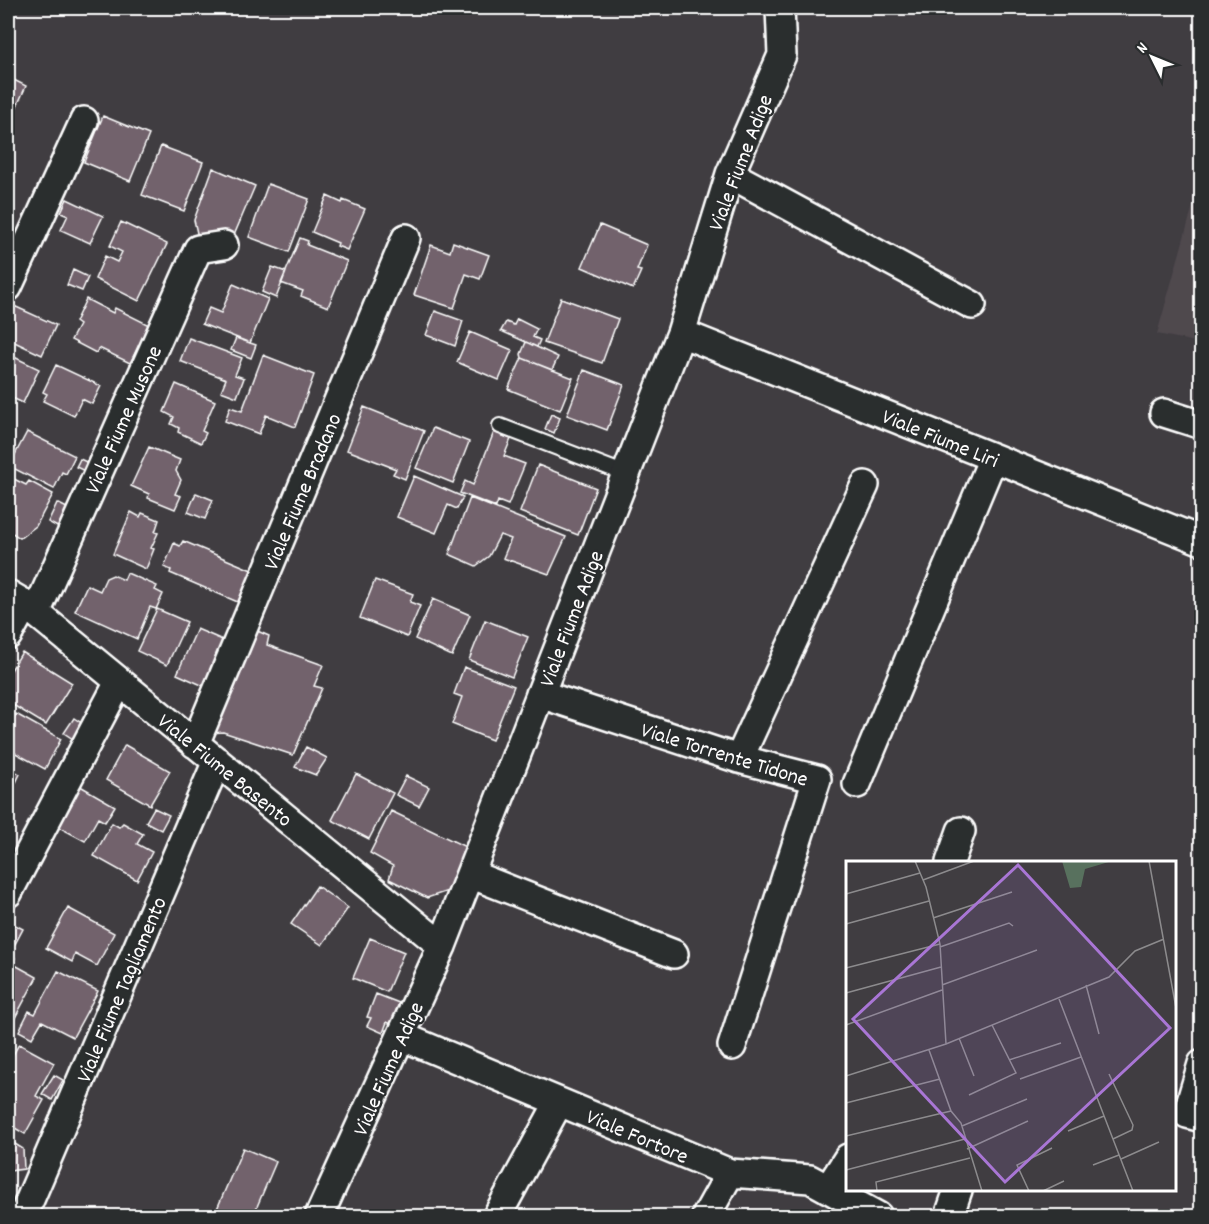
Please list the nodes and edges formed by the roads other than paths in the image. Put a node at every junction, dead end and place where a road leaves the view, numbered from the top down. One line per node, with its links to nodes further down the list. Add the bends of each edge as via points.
1 (780, 8): 3 (street, Viale Fiume Adige, via 782,55)
2 (84, 121): 6 (street)
3 (730, 174): 7 (street); 8 (street, Viale Fiume Adige)
4 (406, 238): 20 (street, Viale Fiume Bradano)
5 (224, 245): 16 (street, Viale Fiume Musone, via 198,249)
6 (8, 287)
7 (972, 305)
8 (681, 333): 12 (street, Viale Fiume Liri); 13 (street, Viale Fiume Adige)
9 (1164, 413): 10 (street)
10 (1202, 425)
11 (500, 426): 13 (lane)
12 (993, 458): 15 (street, Viale Fiume Liri); 23 (street)
13 (626, 474): 19 (street, Viale Fiume Adige)
14 (865, 485): 21 (street)
15 (1202, 541)
16 (23, 604): 17 (street); 18 (street, Viale Fiume Basento)
17 (8, 636)
18 (119, 682): 20 (street, Viale Fiume Basento); 27 (street)
19 (540, 694): 21 (street, Viale Torrente Tidone); 26 (street, Viale Fiume Adige)
20 (195, 744): 22 (street, Viale Fiume Basento)
21 (739, 759): 31 (street, Viale Torrente Tidone, via 817,779)
22 (217, 761): 28 (street, Viale Fiume Basento); 39 (street, Viale Fiume Tagliamento)
23 (858, 784)
24 (960, 831): 25 (street)
25 (950, 861)
26 (470, 874): 28 (street, Viale Fiume Adige); 29 (street)
27 (8, 893)
28 (442, 946): 30 (street, Viale Fiume Adige)
29 (674, 954)
30 (401, 1036): 33 (street, Viale Fortore); 40 (street, Viale Fiume Adige)
31 (732, 1046)
32 (1202, 1064): 34 (street)
33 (559, 1102): 36 (street, Viale Fortore); 41 (street)
34 (1194, 1116)
35 (846, 1161): 37 (street)
36 (730, 1173): 37 (street, Viale Fortore, via 810,1179); 42 (street)
37 (828, 1189): 43 (street, Viale Fortore)
38 (958, 1191): 44 (street)
39 (23, 1216)
40 (319, 1216)
41 (497, 1216)
42 (706, 1216)
43 (878, 1216)
44 (949, 1216)

